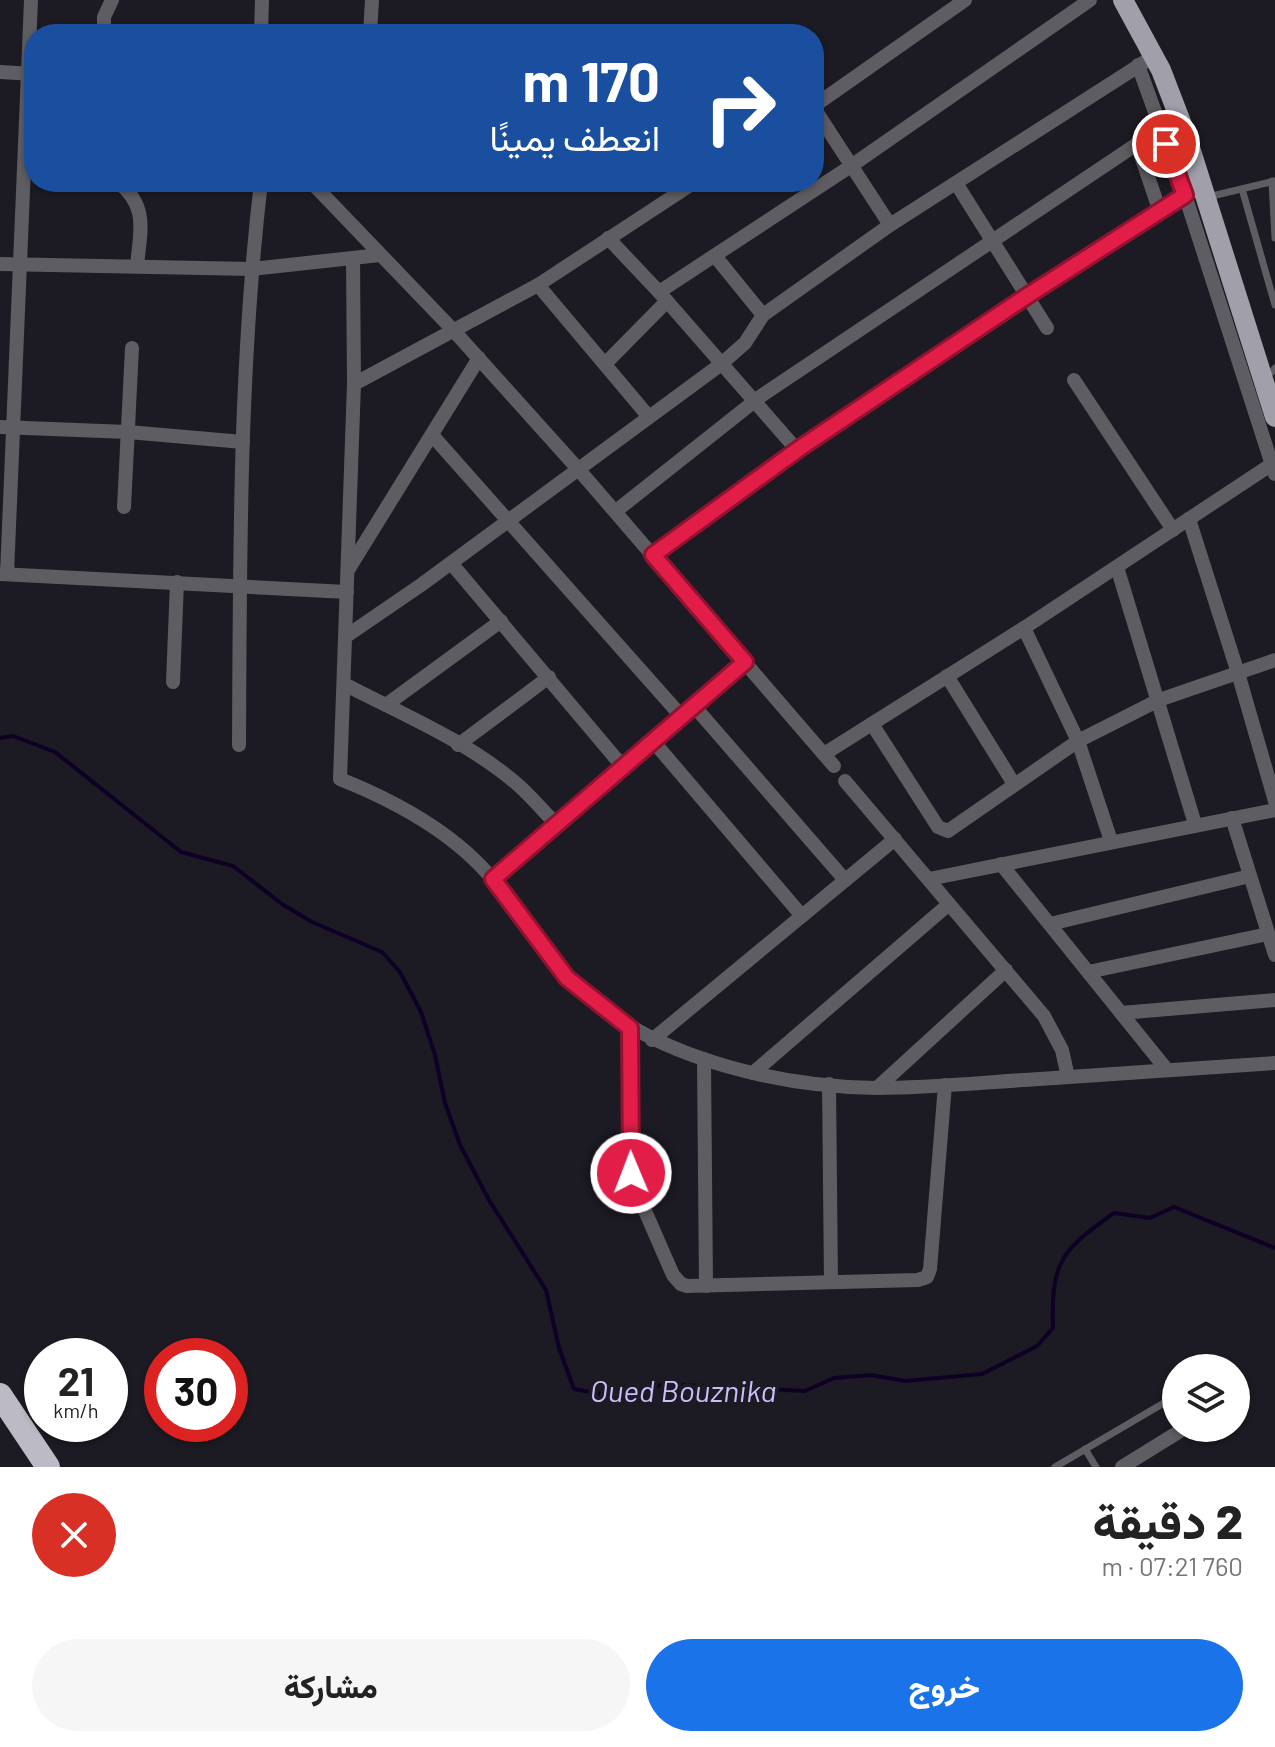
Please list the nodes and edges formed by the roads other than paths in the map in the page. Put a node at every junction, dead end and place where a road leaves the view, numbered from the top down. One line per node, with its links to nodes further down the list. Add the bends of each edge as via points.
1 (31, 0): 9 (street)
2 (112, 0): 10 (street)
3 (262, 0): 11 (street)
4 (372, 0): 12 (street)
5 (965, 0): 16 (street)
6 (1090, 0): 21 (street)
7 (1123, 0): 13 (main road)
8 (1137, 0): 32 (main road, via 1178,82)
9 (31, 24)
10 (104, 24)
11 (261, 24)
12 (371, 24)
13 (1146, 60): 18 (main road); 19 (street); 23 (street)
14 (0, 72): 15 (street)
15 (24, 74)
16 (824, 100)
17 (824, 123): 21 (street)
18 (1182, 123): 19 (street); 32 (main road)
19 (1162, 133): 20 (street); 32 (street)
20 (1137, 144): 33 (street); 37 (street)
21 (851, 166): 24 (street); 34 (street)
22 (1273, 181): 25 (lane); 36 (lane)
23 (956, 183): 34 (street); 37 (street)
24 (824, 184)
25 (1242, 189): 32 (lane); 48 (lane)
26 (24, 192): 42 (street)
27 (128, 192): 43 (street, via 139,203)
28 (260, 192): 44 (street)
29 (320, 192): 38 (street)
30 (679, 192): 35 (street)
31 (812, 192): 39 (street)
32 (1202, 193): 33 (street); 56 (main road); 61 (main road); 67 (street)
33 (1159, 209): 46 (street)
34 (890, 225): 49 (street)
35 (608, 238): 45 (street); 47 (street)
36 (1275, 238)
37 (993, 241): 46 (street); 59 (street)
38 (380, 255): 40 (street); 51 (street)
39 (715, 256): 47 (street); 49 (street)
40 (353, 259): 44 (street); 58 (street)
41 (0, 264): 42 (street)
42 (20, 265): 43 (street); 62 (street)
43 (137, 266): 44 (street)
44 (251, 269): 65 (street)
45 (538, 285): 51 (street); 54 (street)
46 (1027, 296): 50 (street); 66 (street)
47 (663, 297): 54 (street); 55 (street)
48 (1275, 305)
49 (763, 315): 55 (street, via 745,343)
50 (1047, 328)
51 (454, 331): 53 (street); 58 (street)
52 (132, 348): 63 (street)
53 (479, 358): 64 (street); 68 (street)
54 (605, 364): 60 (street)
55 (720, 365): 59 (street); 60 (street)
56 (1274, 374)
57 (1074, 380): 73 (street)
58 (354, 384): 77 (street)
59 (754, 402): 66 (street); 70 (street)
60 (649, 417): 68 (street)
61 (1275, 417)
62 (7, 427): 63 (street); 78 (street)
63 (128, 432): 65 (street); 69 (street)
64 (432, 435): 72 (street); 77 (street)
65 (243, 442): 80 (street)
66 (797, 450): 74 (street)
67 (1274, 467): 71 (street)
68 (579, 470): 70 (street); 72 (street)
69 (124, 507)
70 (616, 511): 74 (street)
71 (1189, 519): 73 (street); 87 (street)
72 (510, 520): 75 (street); 95 (street)
73 (1173, 530): 76 (street)
74 (653, 555): 86 (street)
75 (451, 563): 82 (street); 84 (street)
76 (1117, 567): 83 (street); 92 (street)
77 (348, 571): 81 (street)
78 (4, 574): 79 (street)
79 (177, 582): 80 (street); 90 (street)
80 (240, 585): 81 (street); 99 (street)
81 (347, 592): 84 (street)
82 (501, 621): 89 (street); 93 (street)
83 (1024, 628): 88 (street); 98 (street)
84 (345, 637): 91 (street)
85 (1275, 660): 87 (street)
86 (745, 662): 94 (street); 96 (street, via 829,760)
87 (1238, 673): 92 (street); 104 (street)
88 (947, 676): 96 (street); 103 (street)
89 (549, 677): 100 (street); 101 (street)
90 (173, 682)
91 (344, 684): 93 (street); 113 (street, via 340,779 441,832)
92 (1159, 700): 98 (street); 108 (street)
93 (386, 705): 100 (street)
94 (694, 706): 95 (street); 115 (street)
95 (682, 717): 97 (street)
96 (872, 724): 103 (street, via 941,830 952,829)
97 (653, 741): 101 (street); 117 (street)
98 (1078, 741): 103 (street); 110 (street)
99 (239, 745)
100 (458, 745): 107 (street, via 516,784)
101 (623, 767): 107 (street)
102 (845, 781): 109 (street)
103 (1014, 784)
104 (1275, 801)
105 (1275, 810): 106 (street)
106 (1232, 818): 108 (street); 112 (street)
107 (556, 824): 113 (street)
108 (1195, 824): 110 (street)
109 (895, 839): 114 (street); 115 (street)
110 (1111, 841): 111 (street)
111 (1001, 864): 114 (street); 118 (street)
112 (1250, 876): 118 (street); 119 (street)
113 (493, 879): 125 (street, via 567,978)
114 (929, 879): 116 (street)
115 (845, 880): 117 (street)
116 (949, 904): 121 (street); 130 (street)
117 (802, 916): 126 (street)
118 (1050, 924): 122 (street)
119 (1268, 934): 120 (street); 122 (street)
120 (1275, 955)
121 (1006, 970): 131 (street, via 1050,1025); 134 (street)
122 (1088, 972): 124 (street)
123 (1275, 1000): 124 (street)
124 (1121, 1013): 129 (street)
125 (630, 1028): 126 (street); 136 (street, via 632,1181 676,1281)
126 (652, 1040): 127 (street)
127 (704, 1059): 130 (street); 136 (street)
128 (1275, 1063): 129 (street)
129 (1167, 1070): 131 (street)
130 (753, 1073): 132 (street)
131 (1068, 1077): 133 (street)
132 (829, 1084): 134 (street); 135 (street)
133 (945, 1085): 134 (street); 135 (street, via 929,1273 922,1280)
134 (877, 1088)
135 (831, 1282): 136 (street)
136 (706, 1286)
137 (0, 1395): 141 (highway)
138 (1162, 1404): 140 (lane)
139 (1162, 1442): 144 (street)
140 (1085, 1449): 142 (lane); 143 (lane)
141 (48, 1467)
142 (1055, 1467)
143 (1096, 1467)
144 (1122, 1467)

